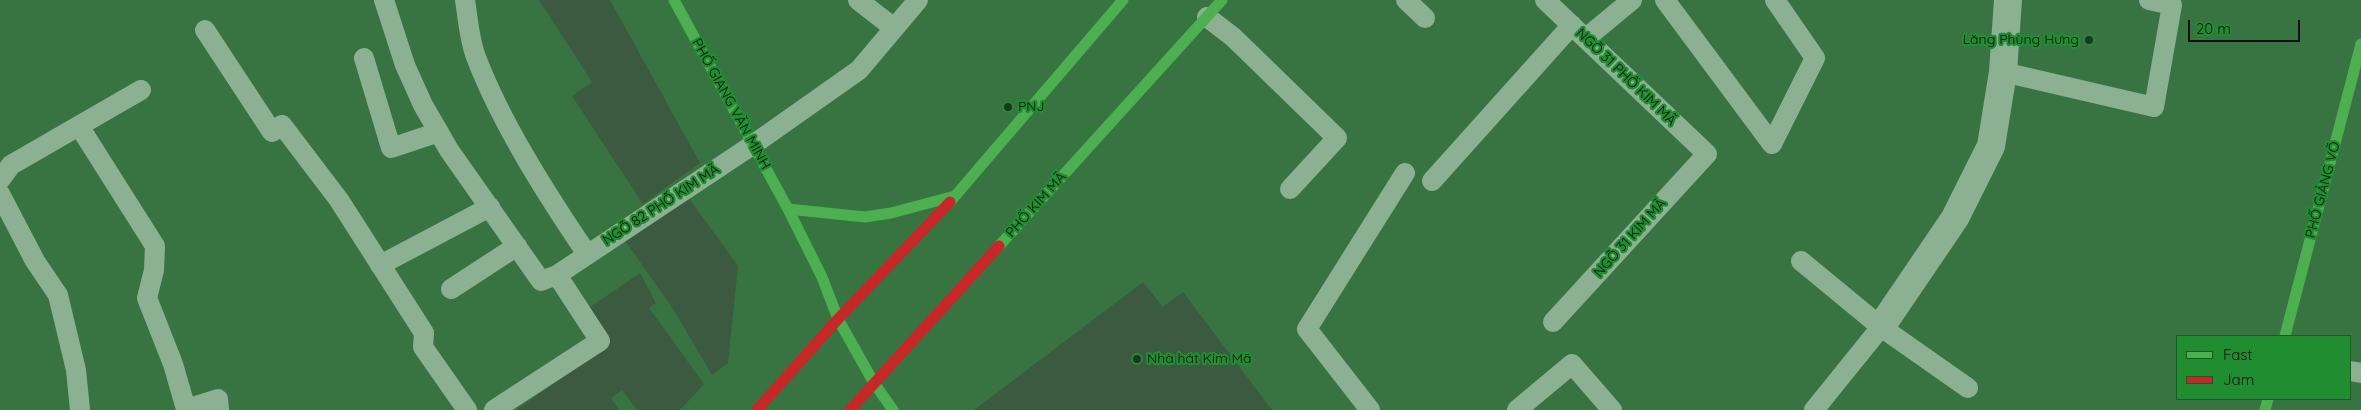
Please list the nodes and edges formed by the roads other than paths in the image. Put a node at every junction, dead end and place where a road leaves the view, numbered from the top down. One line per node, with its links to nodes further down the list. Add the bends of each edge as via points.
1 (384, 0): 25 (lane, via 405,65)
2 (465, 0): 37 (lane, via 475,55 548,195)
3 (674, 0): 26 (main road, PHỐ GIANG VĂN MINH)
4 (858, 0): 17 (lane)
5 (918, 0): 17 (lane, NGÕ 82 PHỐ KIM MÃ)
6 (1123, 0): 33 (main road)
7 (1222, 0): 15 (main road, PHỐ KIM MÃ)
8 (1406, 0): 16 (lane)
9 (1545, 0): 19 (lane, NGÕ 31 PHỐ KIM MÃ)
10 (1632, 0): 19 (lane)
11 (1664, 0): 12 (lane, via 1772,144 1815,58)
12 (1775, 0)
13 (2008, 0): 22 (street)
14 (2149, 0): 22 (lane, via 2172,5 2154,108)
15 (1207, 16): 31 (lane, via 1337,138); 46 (main road, PHỐ KIM MÃ)
16 (1424, 18)
17 (894, 28): 26 (lane, NGÕ 82 PHỐ KIM MÃ, via 859,70)
18 (205, 30): 39 (lane, via 272,132 282,125 339,200)
19 (1579, 32): 27 (lane, NGÕ 31 PHỐ KIM MÃ); 30 (lane)
20 (2361, 44): 45 (main road, PHỐ GIẢNG VÕ)
21 (364, 58): 25 (lane, via 391,148)
22 (2002, 72): 44 (street, via 1991,146 1956,218)
23 (141, 90): 24 (lane)
24 (79, 126): 29 (lane, via 11,165); 49 (lane, via 155,246 154,270 147,298 173,364 186,409 218,400)
25 (439, 132): 34 (lane)
26 (754, 144): 35 (main road, PHỐ GIANG VĂN MINH); 37 (lane, NGÕ 82 PHỐ KIM MÃ)
27 (1706, 154): 43 (lane, NGÕ 31 KIM MÃ)
28 (1405, 173): 55 (lane, via 1307,329)
29 (0, 180)
30 (1432, 181)
31 (1290, 189)
32 (0, 194): 48 (lane, via 35,260 58,295 76,370)
33 (955, 196): 35 (main road, via 865,217); 42 (main road)
34 (490, 206): 36 (lane); 39 (lane)
35 (788, 209): 42 (main road, PHỐ GIANG VĂN MINH, via 822,277)
36 (517, 246): 40 (lane, via 541,281); 41 (lane)
37 (587, 254): 40 (lane, NGÕ 82 PHỐ KIM MÃ)
38 (1801, 261): 44 (lane)
39 (380, 265): 50 (lane, via 424,333 423,347)
40 (557, 275): 51 (lane, via 600,341)
41 (451, 289)
42 (838, 319): 46 (main road, PHỐ GIANG VĂN MINH); 52 (main road)
43 (1553, 322)
44 (1881, 327): 47 (lane); 58 (lane)
45 (2285, 335)
46 (874, 383): 53 (main road, PHỐ KIM MÃ); 54 (main road, PHỐ GIANG VĂN MINH)
47 (1968, 388)
48 (80, 410)
49 (219, 410)
50 (467, 410)
51 (494, 410)
52 (757, 410)
53 (850, 410)
54 (893, 410)
55 (1370, 410)
56 (1517, 410): 57 (lane, via 1572,364)
57 (1612, 410)
58 (1814, 410)

